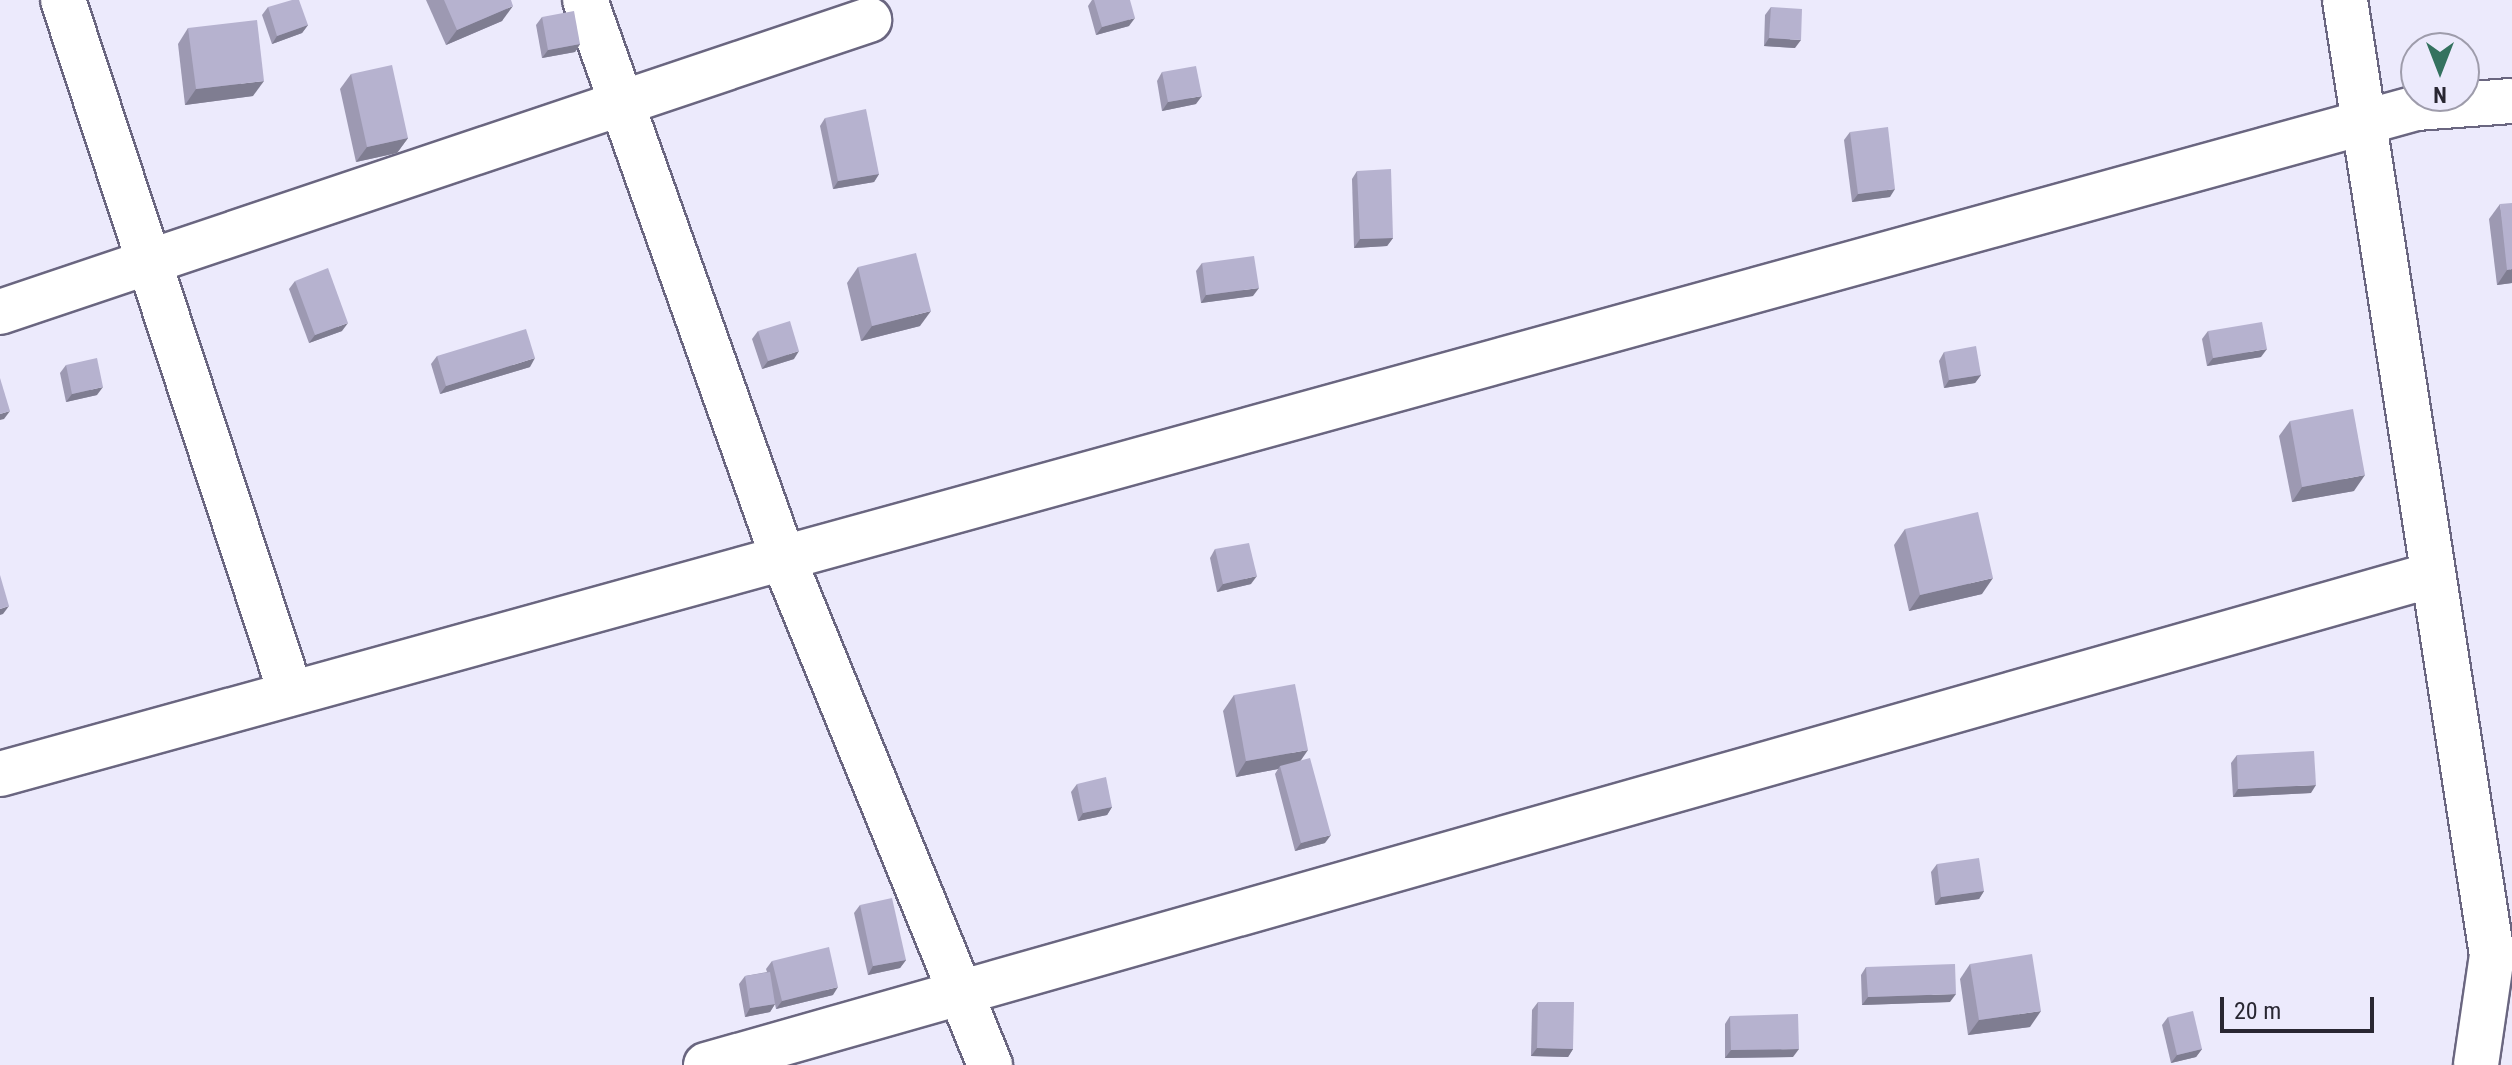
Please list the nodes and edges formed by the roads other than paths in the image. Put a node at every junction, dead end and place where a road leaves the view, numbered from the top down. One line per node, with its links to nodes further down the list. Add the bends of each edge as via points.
1 (63, 0): 8 (street)
2 (585, 0): 6 (street)
3 (2345, 0): 7 (street)
4 (869, 20): 6 (street)
5 (2512, 101): 7 (street, via 2416,108)
6 (624, 102): 8 (street); 10 (street)
7 (2362, 123): 10 (street); 11 (street)
8 (150, 263): 9 (street); 12 (street)
9 (0, 312)
10 (783, 558): 12 (street); 14 (street)
11 (2432, 575): 14 (street); 17 (street, via 2492,955)
12 (291, 694): 13 (street)
13 (0, 774)
14 (962, 993): 15 (street); 16 (street)
15 (706, 1065)
16 (990, 1065)
17 (2476, 1065)

